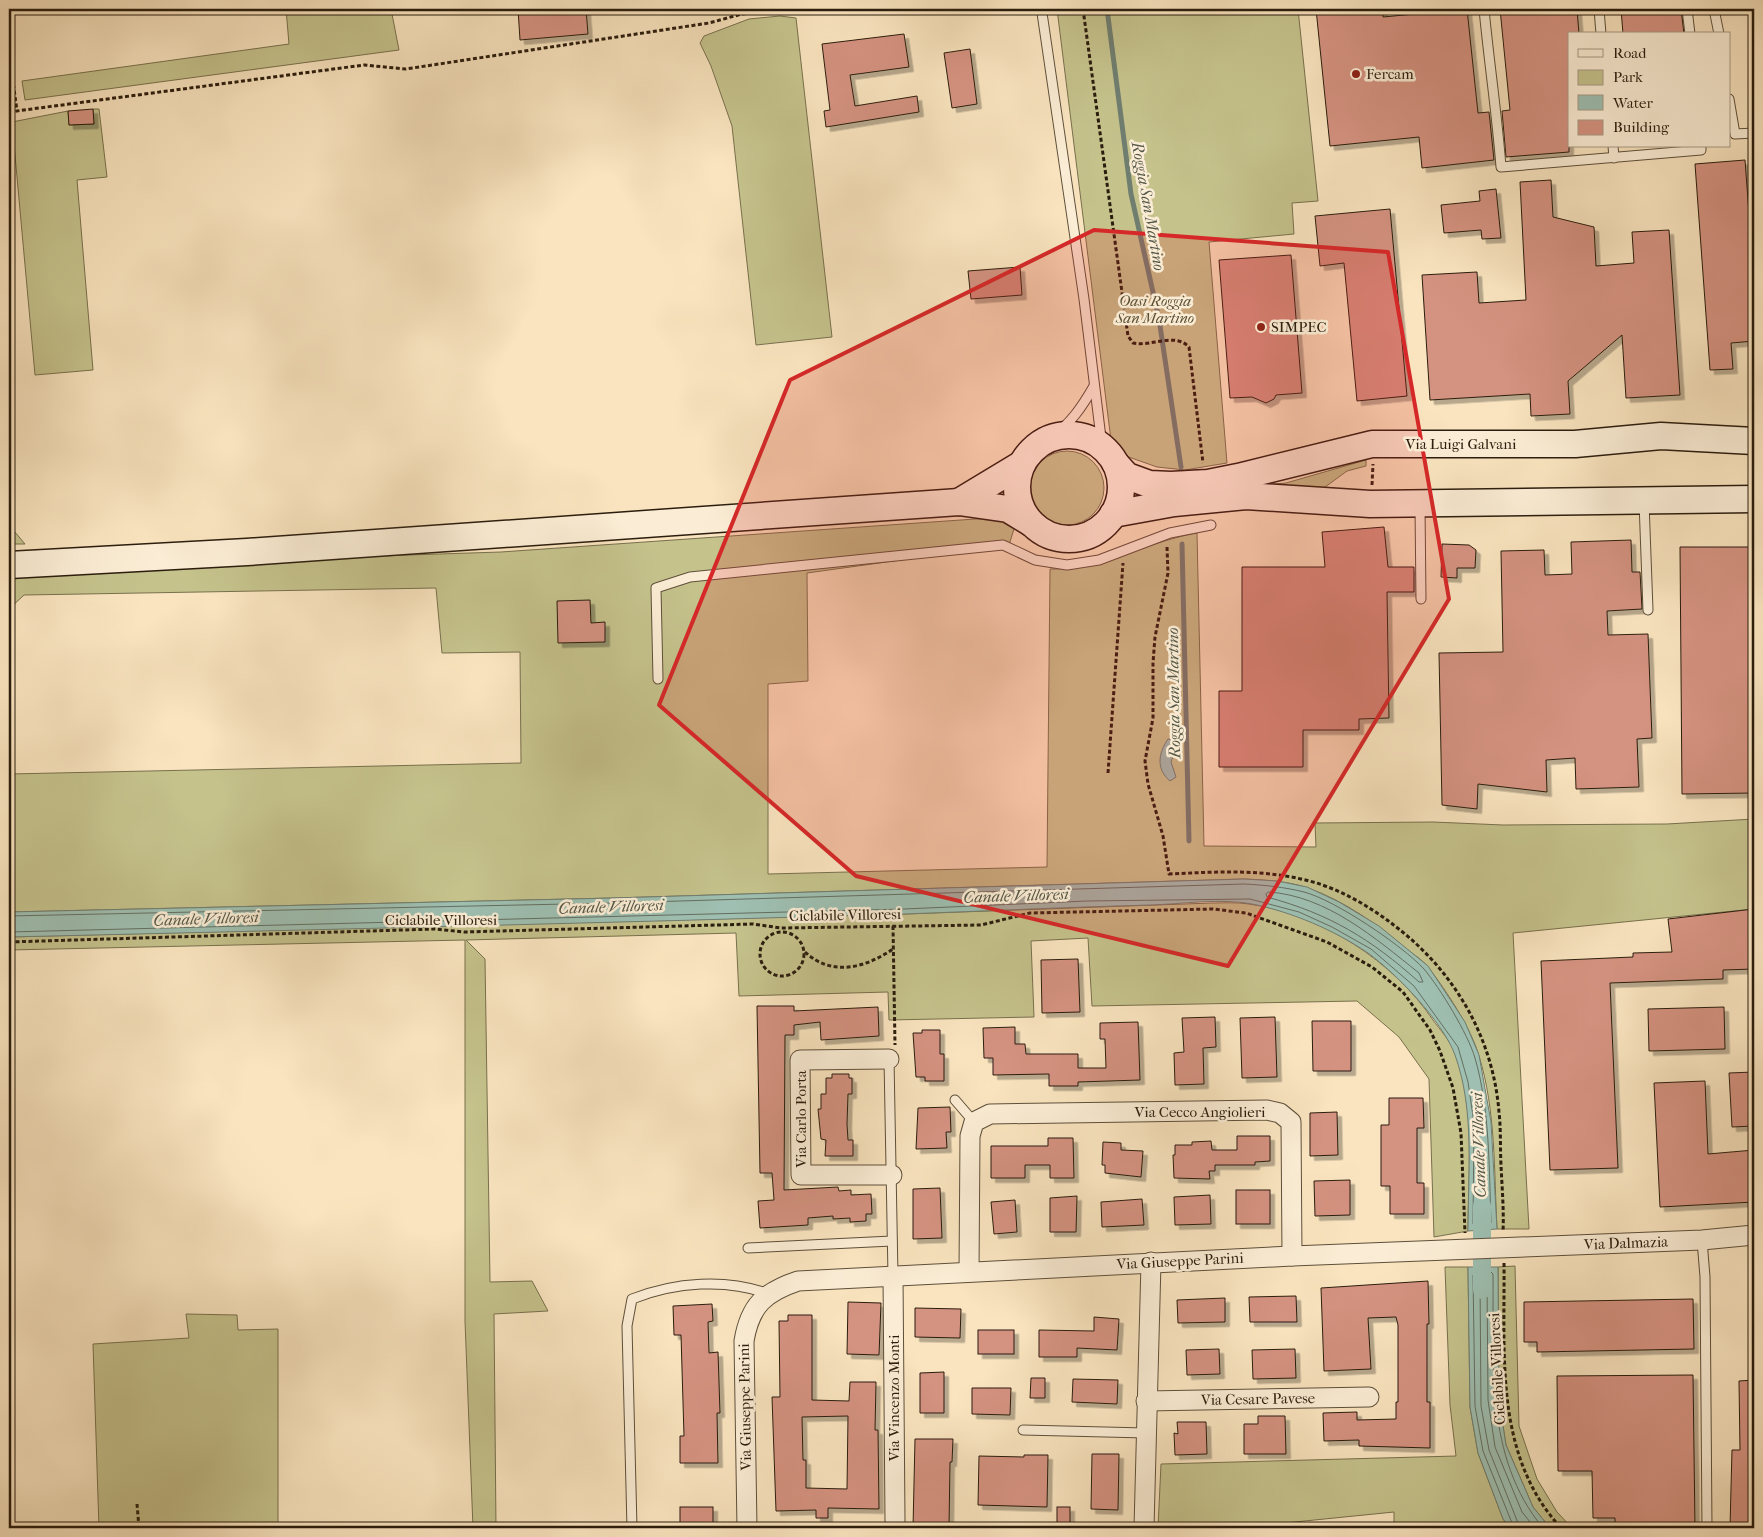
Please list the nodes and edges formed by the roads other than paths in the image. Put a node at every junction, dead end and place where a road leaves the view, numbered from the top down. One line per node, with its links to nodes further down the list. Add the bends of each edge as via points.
1 (1484, 9): 13 (lane, via 1501,167)
2 (1599, 9): 6 (lane)
3 (1687, 9): 7 (lane)
4 (1714, 9): 8 (lane)
5 (1042, 13): 14 (lane)
6 (1601, 32)
7 (1690, 32)
8 (1718, 32)
9 (1730, 105): 10 (lane, via 1735,134)
10 (1754, 134)
11 (1613, 148): 13 (lane)
12 (1701, 148): 13 (lane)
13 (1614, 158)
14 (1094, 386): 15 (lane, via 1082,408 1066,427); 17 (lane)
15 (1052, 437): 17 (main road, via 1087,438); 18 (main road, via 1034,447)
16 (1754, 441): 19 (main road, Via Luigi Galvani, via 1661,436 1576,444 1372,444)
17 (1109, 455): 19 (main road, via 1127,476); 24 (main road, via 1121,490)
18 (1022, 464): 22 (main road); 25 (main road, via 1017,479 1017,495)
19 (1172, 494): 23 (main road, via 1370,504); 24 (main road)
20 (1754, 499): 21 (main road)
21 (1644, 500): 23 (main road); 29 (lane)
22 (959, 502): 25 (main road, via 1008,509); 27 (main road, via 247,552)
23 (1420, 503): 28 (lane)
24 (1113, 514): 25 (main road, via 1092,533 1074,538 1055,537)
25 (1031, 523)
26 (1211, 525): 30 (lane, via 1170,533 1099,560 1067,565 1035,560 1003,545 690,577 656,588)
27 (9, 565)
28 (1421, 599)
29 (1648, 610)
30 (658, 679)
31 (890, 1059): 34 (lane); 34 (street, Via Carlo Porta, via 800,1060 801,1176)
32 (954, 1100): 33 (lane)
33 (974, 1122): 40 (street, Via Cecco Angiolieri, via 990,1114 1267,1110 1280,1113 1291,1122); 42 (street, via 970,1136)
34 (892, 1175): 37 (lane)
35 (1754, 1235): 36 (street, Via Dalmazia)
36 (1702, 1240): 38 (street, Via Dalmazia, via 1498,1248); 53 (lane)
37 (892, 1241): 39 (lane); 43 (lane)
38 (1466, 1242): 40 (street, Via Giuseppe Parini)
39 (748, 1248)
40 (1292, 1256): 41 (street, Via Giuseppe Parini)
41 (1151, 1262): 42 (street, Via Giuseppe Parini); 46 (street)
42 (969, 1272): 43 (street, Via Giuseppe Parini)
43 (893, 1276): 44 (street, Via Giuseppe Parini, via 798,1281); 49 (street, Via Vincenzo Monti)
44 (770, 1294): 50 (lane, via 748,1286 720,1284 668,1287 632,1299 627,1326); 51 (street, Via Giuseppe Parini, via 755,1307 746,1326 744,1341)
45 (1369, 1397): 46 (street, Via Cesare Pavese)
46 (1146, 1401): 48 (street)
47 (1022, 1430): 48 (lane)
48 (1146, 1433): 52 (street)
49 (895, 1521)
50 (632, 1528)
51 (747, 1528)
52 (1144, 1528)
53 (1708, 1528)

